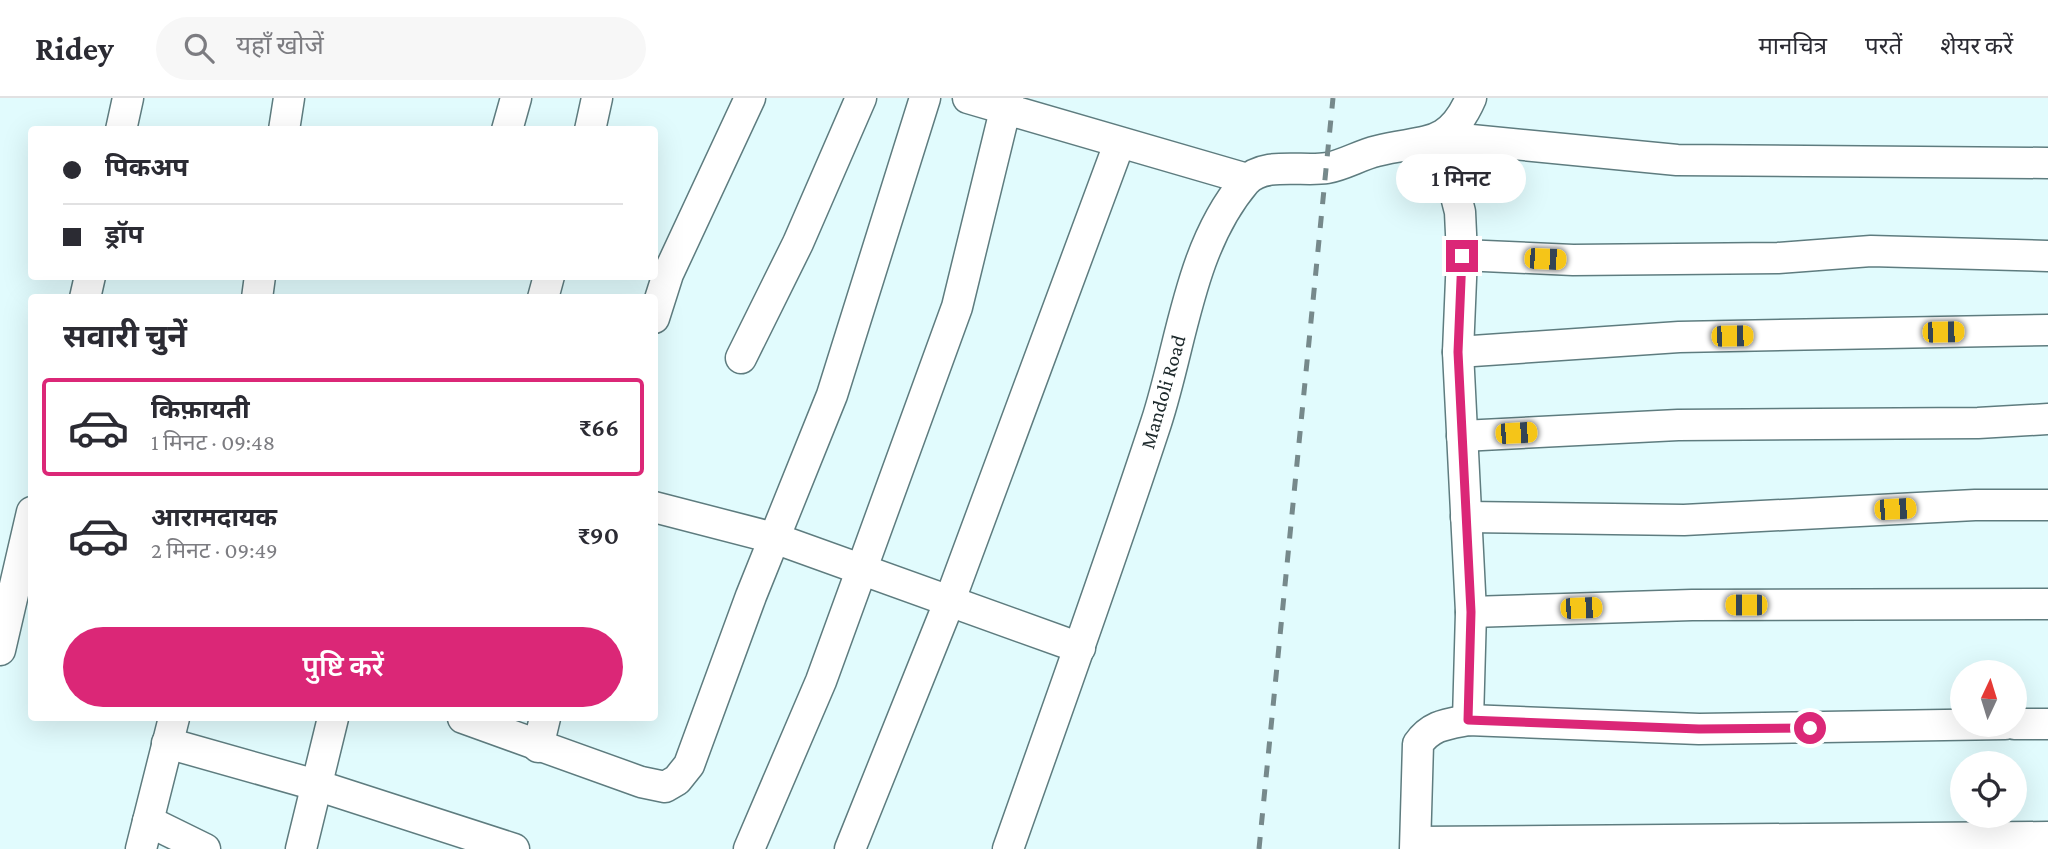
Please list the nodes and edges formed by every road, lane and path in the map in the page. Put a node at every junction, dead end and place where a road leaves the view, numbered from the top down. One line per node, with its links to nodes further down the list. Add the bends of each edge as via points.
1 (128, 98): 11 (street)
2 (289, 98): 12 (street)
3 (516, 98): 13 (street)
4 (597, 98): 14 (street)
5 (750, 98): 21 (street, via 668,274)
6 (861, 98): 24 (street, via 798,243)
7 (925, 98): 31 (street, via 832,395)
8 (968, 98): 10 (street)
9 (1471, 98): 15 (street, via 1462,120)
10 (1006, 104): 16 (street); 32 (street, via 957,307)
11 (122, 126)
12 (285, 126)
13 (509, 126)
14 (591, 126)
15 (1432, 140): 17 (street, via 1677,160); 18 (street, via 1375,151 1327,168 1269,170); 19 (street, via 1460,212)
16 (1119, 144): 18 (street); 33 (street)
17 (2048, 163)
18 (1247, 179): 36 (street, Mandoli Road, via 1208,242 1157,421)
19 (1462, 256): 20 (street, via 1764,258 1871,251); 23 (street)
20 (2048, 256)
21 (658, 305)
22 (2048, 330): 23 (street, via 1679,337)
23 (1458, 352): 26 (street)
24 (741, 358)
25 (2048, 419): 26 (street, via 1678,425)
26 (1462, 436): 29 (street)
27 (2048, 505): 29 (street, via 1684,520)
28 (658, 508): 31 (street)
29 (1466, 517): 35 (street)
30 (28, 529): 37 (street)
31 (774, 537): 32 (street); 46 (street, via 689,765 677,780 665,787 641,782)
32 (860, 570): 33 (street); 54 (street, via 821,681)
33 (950, 600): 36 (street); 55 (street)
34 (2048, 604): 35 (street, via 1692,605)
35 (1471, 612): 38 (street)
36 (1080, 648): 56 (street, Mandoli Road)
37 (0, 650)
38 (1468, 720): 44 (street, via 1699,729); 50 (street, via 1441,725 1425,733 1418,744)
39 (332, 721): 47 (street)
40 (471, 721): 46 (street)
41 (544, 721): 46 (street)
42 (2027, 724): 43 (street)
43 (2048, 724)
44 (1950, 725)
45 (171, 731): 47 (street); 48 (street)
46 (538, 747)
47 (316, 785): 52 (street); 53 (street)
48 (144, 835): 51 (street)
49 (2048, 837): 50 (street)
50 (1416, 845)
51 (205, 849)
52 (301, 849)
53 (514, 849)
54 (749, 849)
55 (850, 849)
56 (1008, 849)

